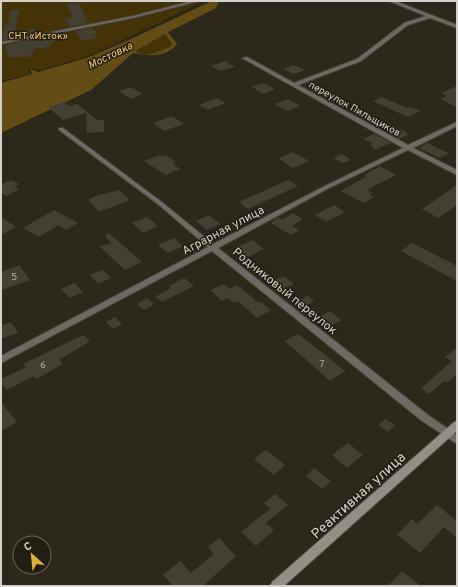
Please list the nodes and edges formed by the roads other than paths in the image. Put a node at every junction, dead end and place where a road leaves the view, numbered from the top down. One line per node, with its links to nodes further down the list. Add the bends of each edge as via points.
1 (197, 1): 5 (street, via 133,17)
2 (391, 1): 3 (street)
3 (430, 17): 4 (street); 7 (street, via 406,24 359,60)
4 (457, 27)
5 (1, 43)
6 (246, 58): 7 (street, переулок Пильщиков)
7 (293, 85): 10 (street, переулок Пильщиков)
8 (457, 124): 10 (street, Аграрная улица)
9 (61, 129): 12 (street, Родниковый переулок, via 161,204)
10 (408, 148): 11 (street, переулок Пильщиков); 12 (street, Аграрная улица, via 325,188)
11 (457, 173)
12 (213, 248): 13 (street, Аграрная улица); 15 (street, Родниковый переулок)
13 (1, 360)
14 (457, 425): 15 (main road, Реактивная улица)
15 (447, 433): 16 (street, Родниковый переулок); 17 (main road, Реактивная улица)
16 (457, 440)
17 (276, 586)

